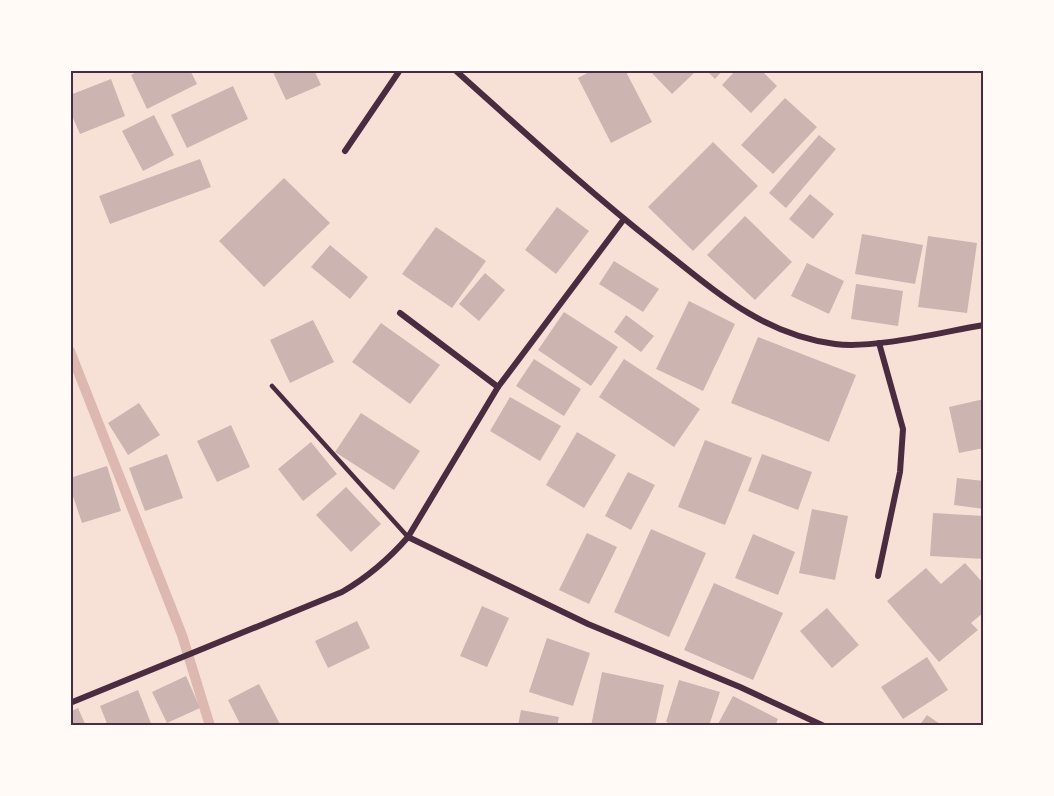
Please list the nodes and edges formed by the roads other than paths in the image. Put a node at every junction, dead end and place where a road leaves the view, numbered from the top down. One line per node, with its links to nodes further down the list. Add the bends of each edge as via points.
1 (400, 70): 3 (street)
2 (455, 70): 4 (street)
3 (345, 151)
4 (624, 219): 7 (street, via 733,305 759,320 810,340); 9 (street)
5 (400, 313): 9 (street)
6 (984, 325): 7 (street)
7 (879, 343): 11 (street, via 903,429 900,472)
8 (272, 386): 10 (lane)
9 (498, 387): 10 (street)
10 (408, 537): 12 (street, via 390,559 342,592); 13 (street, via 588,624)
11 (878, 576)
12 (70, 704)
13 (815, 720): 14 (street); 15 (street)
14 (808, 726)
15 (825, 726)

